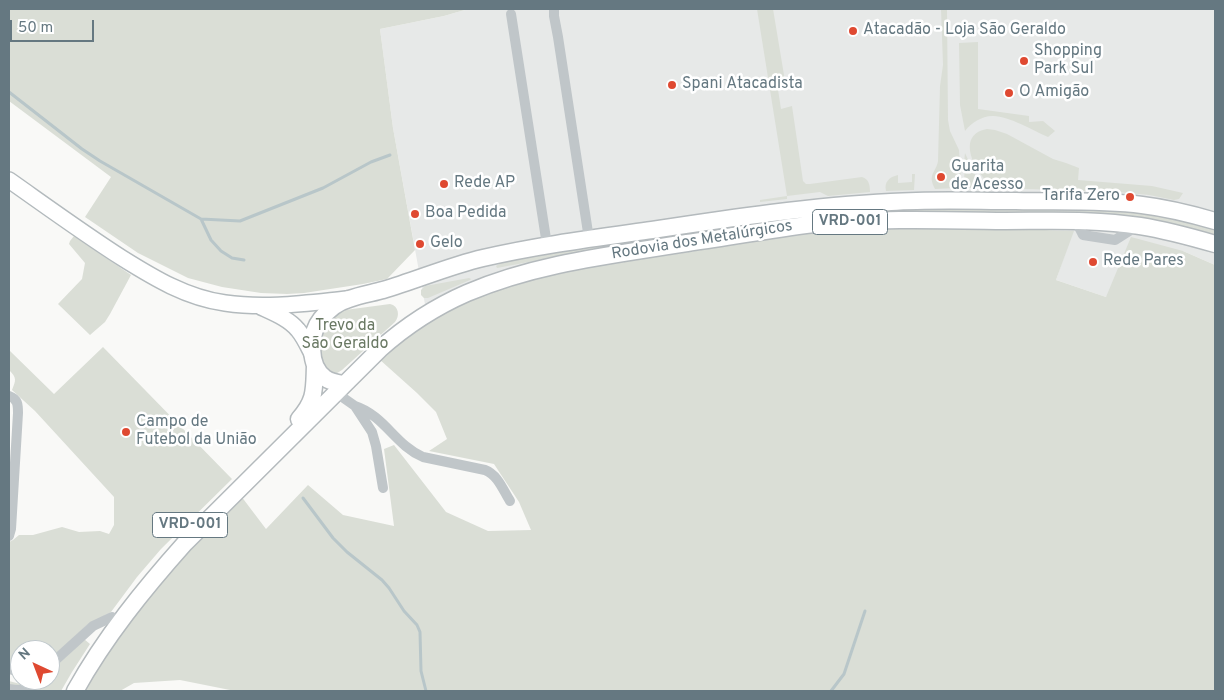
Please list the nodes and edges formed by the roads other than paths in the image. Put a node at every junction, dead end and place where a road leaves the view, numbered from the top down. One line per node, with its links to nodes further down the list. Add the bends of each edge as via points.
1 (554, 9): 5 (street)
2 (511, 14): 7 (street)
3 (9, 180): 9 (main road, via 103,246 165,284 211,301)
4 (1215, 221): 5 (main road, VRD-001, via 1185,212 1116,203 924,200 797,209)
5 (589, 239): 7 (main road, VRD-001)
6 (1215, 244): 11 (main road, Rodovia dos Metalúrgicos / VRD-001, via 1137,226 1076,221 900,219 816,224 588,259 538,269 448,302 412,323)
7 (547, 245): 8 (main road, VRD-001, via 460,264)
8 (348, 299): 9 (main road); 10 (main road, VRD-001, via 327,311 318,323 314,330)
9 (260, 306): 10 (main road, via 292,324 302,336)
10 (313, 360): 11 (main road, via 318,372); 17 (main road, VRD-001, via 313,397 304,413 177,537 136,583)
11 (339, 388): 13 (street); 20 (main road, Rodovia dos Metalúrgicos, via 160,570 113,632)
12 (13, 398): 16 (street, via 18,413)
13 (355, 406): 14 (street, via 374,440); 15 (street, via 379,419 414,453 489,471)
14 (382, 488)
15 (510, 502)
16 (9, 536)
17 (112, 618): 18 (street, via 93,626); 19 (main road, VRD-001)
18 (60, 656)
19 (65, 691)
20 (76, 691)

